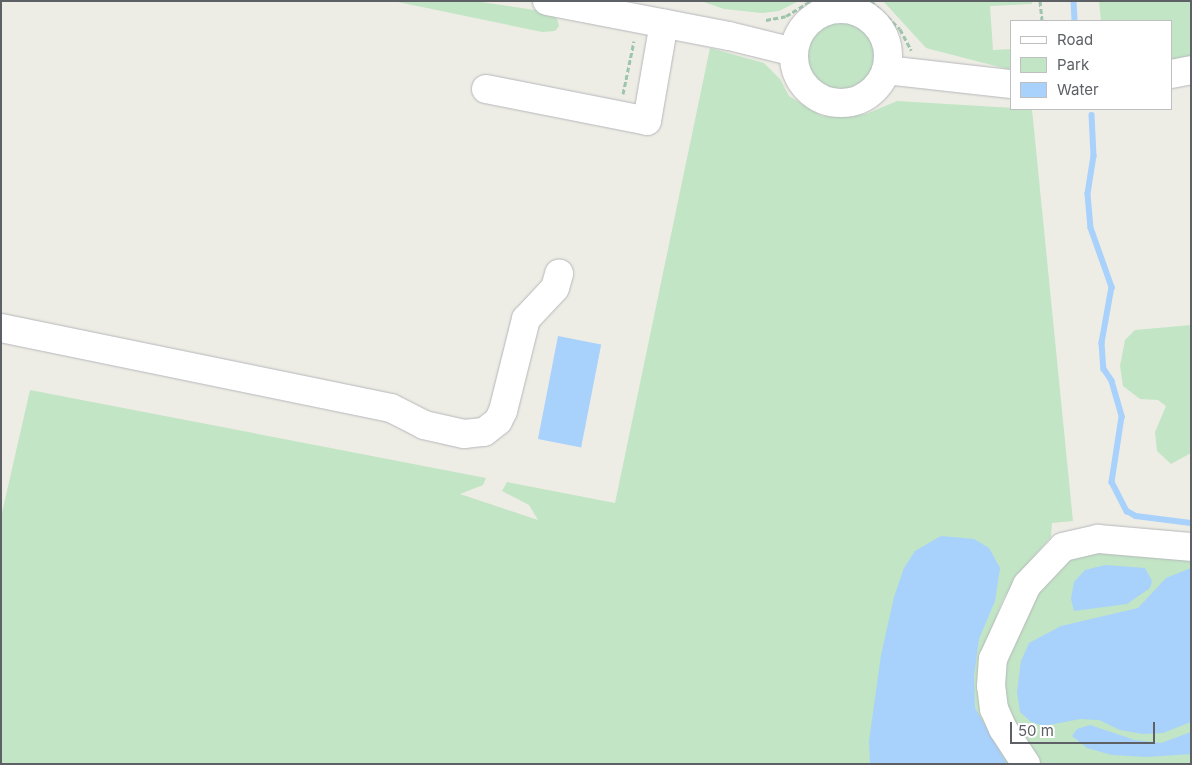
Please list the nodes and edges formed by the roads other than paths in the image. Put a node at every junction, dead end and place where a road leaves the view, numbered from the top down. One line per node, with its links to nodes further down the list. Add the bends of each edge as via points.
1 (547, 1): 2 (street)
2 (651, 21): 3 (street); 8 (street, via 646,121)
3 (796, 46): 4 (street, via 814,18 826,12 847,10 861,14 878,27); 4 (street, via 795,66 803,84 818,97 831,101 851,102 863,97 878,84)
4 (896, 60): 7 (street)
5 (1191, 70): 6 (street)
6 (1172, 74)
7 (1006, 84)
8 (486, 89)
9 (559, 274): 10 (street, via 555,288 526,319 498,421 484,432 464,434 424,425 391,408)
10 (1, 328)
11 (1191, 547): 12 (street, via 1098,539 1080,543 1063,548 1027,585 993,660 991,686 1000,722)
12 (1026, 764)

